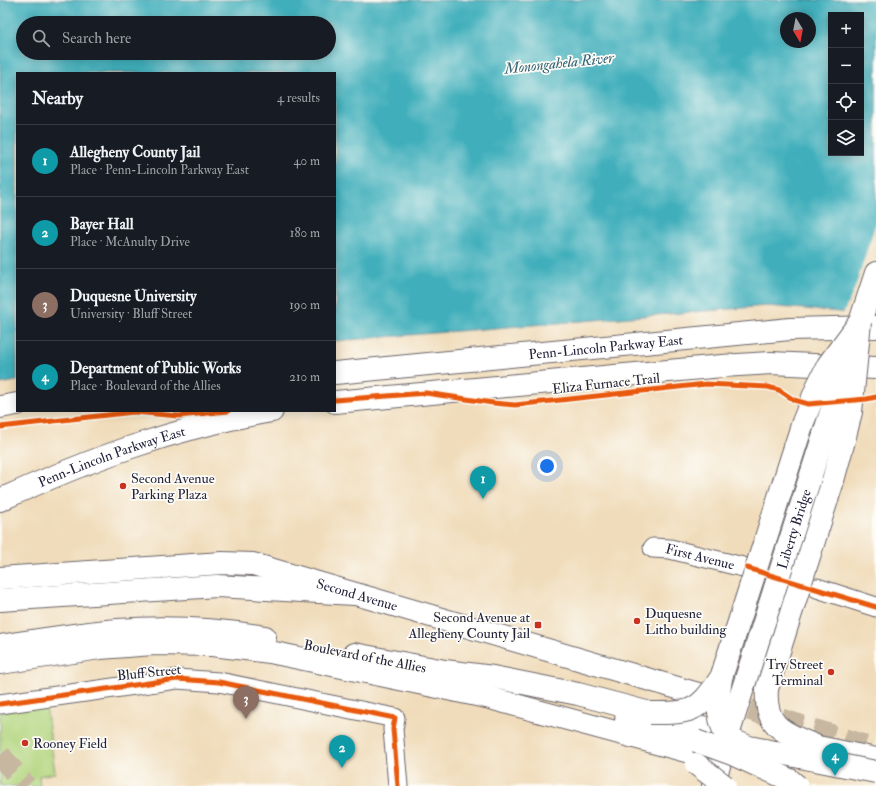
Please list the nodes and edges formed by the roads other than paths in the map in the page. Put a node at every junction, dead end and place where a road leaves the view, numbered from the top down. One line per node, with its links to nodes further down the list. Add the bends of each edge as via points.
1 (876, 273): 2 (main road, Liberty Bridge)
2 (868, 324): 3 (main road, Penn-Lincoln Parkway East); 24 (main road, bridge, via 828,365 818,385 803,422); 28 (main road, Liberty Bridge, bridge); 29 (main road, bridge, via 832,484 767,689 766,705 773,722 783,731)
3 (668, 341): 4 (main road); 8 (main road, Penn-Lincoln Parkway East)
4 (876, 342)
5 (876, 358): 6 (main road)
6 (771, 363): 7 (main road); 9 (main road)
7 (876, 368)
8 (336, 373)
9 (336, 402)
10 (16, 404): 11 (main road)
11 (0, 407)
12 (267, 412): 13 (main road, Penn-Lincoln Parkway East, via 213,422 143,442 74,467)
13 (0, 500)
14 (653, 548): 15 (street, First Avenue, via 670,549)
15 (747, 568)
16 (0, 578): 18 (main road, Second Avenue, via 243,563)
17 (818, 588): 20 (street)
18 (354, 594): 19 (main road, via 217,586); 25 (main road, Second Avenue)
19 (0, 600)
20 (876, 607)
21 (0, 646): 23 (main road, Boulevard of the Allies, via 118,630 174,628 234,632)
22 (0, 663): 30 (main road, Boulevard of the Allies, via 100,648 153,644 212,645 270,652 486,697)
23 (445, 671): 27 (main road, Boulevard of the Allies, via 493,677 578,694); 30 (main road, via 653,727)
24 (721, 678): 27 (main road, bridge, via 703,703 691,710); 28 (main road, bridge, via 718,711 721,724)
25 (705, 696)
26 (0, 704): 34 (street, Bluff Street, via 177,679 219,682 395,718 393,729)
27 (650, 713): 28 (main road, Boulevard of the Allies, bridge)
28 (727, 731): 29 (main road, Boulevard of the Allies, bridge, via 789,744); 32 (main road, Boulevard of the Allies, bridge, via 732,740 749,747); 33 (main road, Liberty Bridge)
29 (818, 747): 31 (main road, Boulevard of the Allies)
30 (695, 753): 33 (main road, bridge); 35 (main road, via 732,768); 36 (main road, bridge, via 732,754 790,780)
31 (876, 759)
32 (876, 772)
33 (719, 783)
34 (398, 786)
35 (764, 786)
36 (797, 786)

